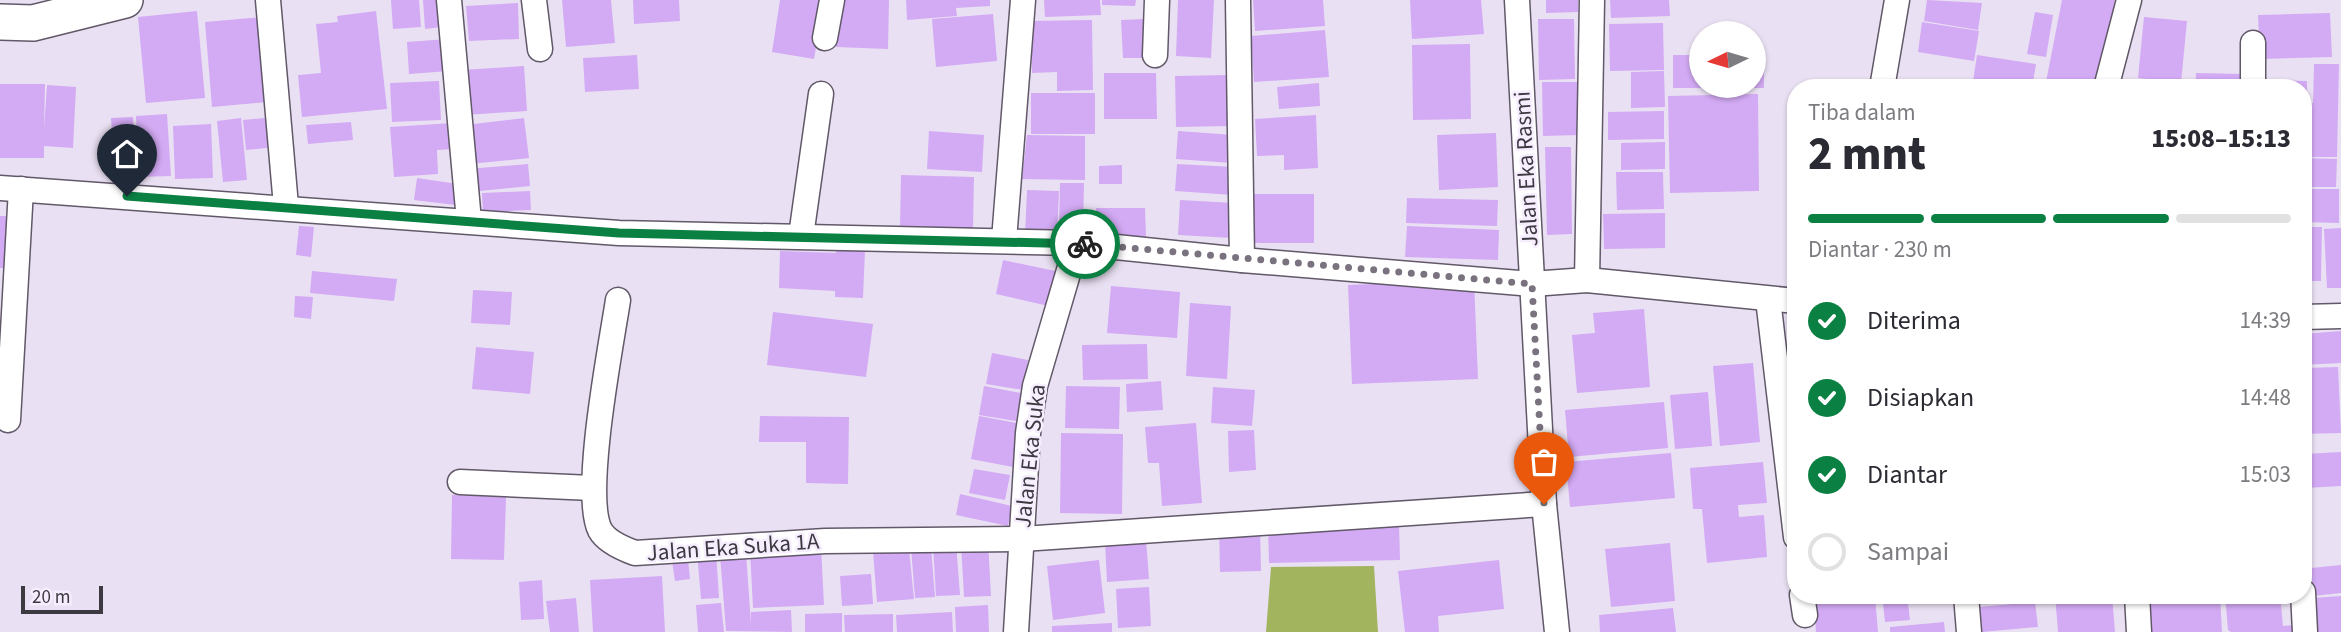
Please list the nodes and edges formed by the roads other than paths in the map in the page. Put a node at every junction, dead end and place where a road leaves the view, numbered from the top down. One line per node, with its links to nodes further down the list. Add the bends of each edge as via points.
1 (125, 0): 13 (main road, via 33,23)
2 (268, 0): 23 (street)
3 (449, 0): 24 (street)
4 (534, 0): 16 (street)
5 (832, 0): 14 (street)
6 (1023, 0): 26 (street)
7 (1157, 0): 17 (street)
8 (1237, 0): 28 (street)
9 (1517, 0): 30 (street, Jalan Eka Rasmi)
10 (1592, 0): 29 (street)
11 (1897, 0): 18 (street)
12 (2129, 0): 19 (street)
13 (0, 22)
14 (825, 38)
15 (2253, 43): 20 (street)
16 (540, 49)
17 (1155, 55)
18 (1884, 79)
19 (2107, 79)
20 (2253, 79)
21 (821, 94): 25 (street)
22 (11, 188): 23 (street); 36 (street)
23 (286, 206): 24 (street)
24 (469, 221): 25 (street, via 619,233)
25 (801, 236): 26 (street)
26 (1004, 240): 27 (street)
27 (1077, 243): 28 (street); 41 (street, Jalan Eka Suka, via 1035,386)
28 (1242, 260): 30 (street)
29 (1587, 280): 30 (street); 31 (street)
30 (1532, 284): 40 (street, Jalan Eka Rasmi)
31 (1768, 299): 33 (street); 37 (street)
32 (618, 300): 39 (street, Jalan Eka Suka 1A)
33 (1787, 300)
34 (2341, 316): 35 (street)
35 (2312, 317)
36 (8, 420)
37 (1787, 460)
38 (460, 482): 39 (street)
39 (592, 488): 41 (street, Jalan Eka Suka 1A, via 601,530 635,554 825,541)
40 (1544, 504): 41 (street, Jalan Eka Suka 1A); 46 (street, Jalan Eka Rasmi)
41 (1022, 539): 45 (street, Jalan Eka Suka)
42 (1967, 604): 47 (street)
43 (2137, 604): 48 (street)
44 (2304, 604): 49 (street)
45 (1016, 632)
46 (1557, 632)
47 (1969, 632)
48 (2139, 632)
49 (2305, 632)

